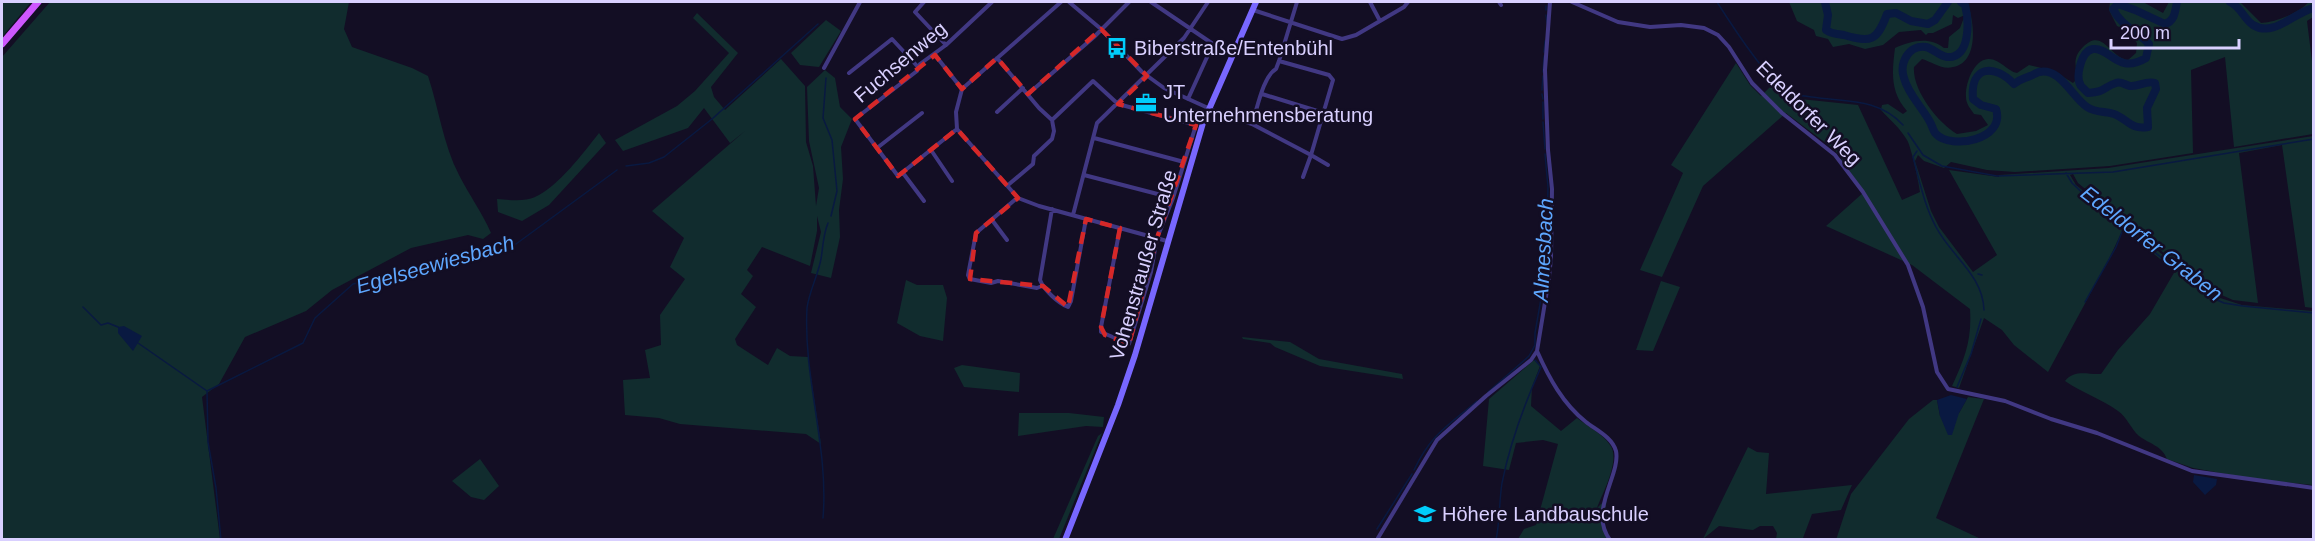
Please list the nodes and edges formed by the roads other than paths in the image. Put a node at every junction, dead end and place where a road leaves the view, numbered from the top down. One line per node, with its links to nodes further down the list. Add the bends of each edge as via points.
1 (38, 2): 22 (main road)
2 (850, 2): 16 (street)
3 (924, 2): 23 (street, via 915,12)
4 (992, 2): 23 (street, Fuchsenweg)
5 (1061, 2): 25 (street)
6 (1069, 2): 21 (street)
7 (1129, 2): 21 (street)
8 (1151, 2): 20 (street)
9 (1208, 2): 20 (street)
10 (1256, 2): 17 (main road, Vohenstraußer Straße)
11 (1297, 2): 19 (street)
12 (1370, 2): 18 (street)
13 (1408, 2): 18 (street)
14 (1550, 2): 67 (street, via 1545,70 1552,189 1551,256)
15 (1572, 2): 68 (street, Edeldorfer Weg, via 1618,22 1650,27 1681,25 1704,28 1718,35 1752,83 1782,113 1835,155 1908,265 1923,307 1937,372 1947,387 2005,401 2192,471)
16 (859, 4): 28 (street)
17 (1253, 10): 19 (street); 37 (main road, Vohenstraußer Straße)
18 (1380, 21): 19 (street, via 1342,39)
19 (1290, 23): 26 (street)
20 (1191, 28): 30 (street); 35 (street, via 1213,44)
21 (1101, 29): 30 (street); 33 (street)
22 (2, 44)
23 (946, 45): 24 (street, Fuchsenweg)
24 (934, 55): 27 (street, Fuchsenweg); 32 (street)
25 (997, 57): 31 (street); 32 (street)
26 (1279, 61): 34 (street); 40 (street, via 1332,78 1334,83)
27 (918, 67): 29 (street, via 892,39); 45 (street, Fuchsenweg, via 855,119)
28 (824, 68)
29 (849, 73)
30 (1147, 76): 35 (street); 36 (street)
31 (1023, 88): 33 (street); 38 (street)
32 (962, 89): 43 (street, via 956,112)
33 (1028, 94): 41 (street)
34 (1262, 94): 40 (street); 42 (street)
35 (1188, 99): 37 (street)
36 (1118, 104): 41 (street, via 1093,81); 44 (street, via 1097,123); 48 (street, Vohenstraußer Straße, via 1196,125)
37 (1209, 107): 42 (street); 65 (main road, Vohenstraußer Straße)
38 (997, 112)
39 (922, 113): 45 (street)
40 (1324, 113): 47 (street)
41 (1052, 120): 54 (street, via 1052,139 1034,156 1033,164)
42 (1252, 124): 47 (street)
43 (957, 129): 46 (street); 54 (street)
44 (1094, 138): 48 (street); 51 (street)
45 (877, 148): 50 (street, Fuchsenweg, via 898,176)
46 (931, 150): 50 (street); 53 (street)
47 (1311, 155): 49 (street); 52 (street)
48 (1184, 162): 56 (street, Vohenstraußer Straße)
49 (1328, 165)
50 (903, 173): 57 (street)
51 (1084, 175): 56 (street); 59 (street)
52 (1303, 177)
53 (952, 181)
54 (1008, 185): 55 (street)
55 (1017, 198): 58 (street); 61 (street)
56 (1173, 198): 63 (street, Vohenstraußer Straße)
57 (924, 201)
58 (1052, 209): 59 (street); 66 (street)
59 (1073, 215): 60 (street)
60 (1086, 219): 62 (street); 66 (street, via 1068,307)
61 (992, 220): 64 (street); 66 (street, via 976,234 970,279)
62 (1120, 228): 63 (street); 63 (street, Vohenstraußer Straße, via 1101,332 1129,344)
63 (1157, 238): 65 (street)
64 (1007, 240)
65 (1167, 241): 70 (main road, Vohenstraußer Straße, via 1124,386)
66 (1042, 286)
67 (1537, 351): 69 (street, via 1437,440); 71 (street, via 1568,405 1615,447 1604,504 1604,526)
68 (2313, 488)
69 (1378, 538)
70 (1065, 540)
71 (1610, 540)

